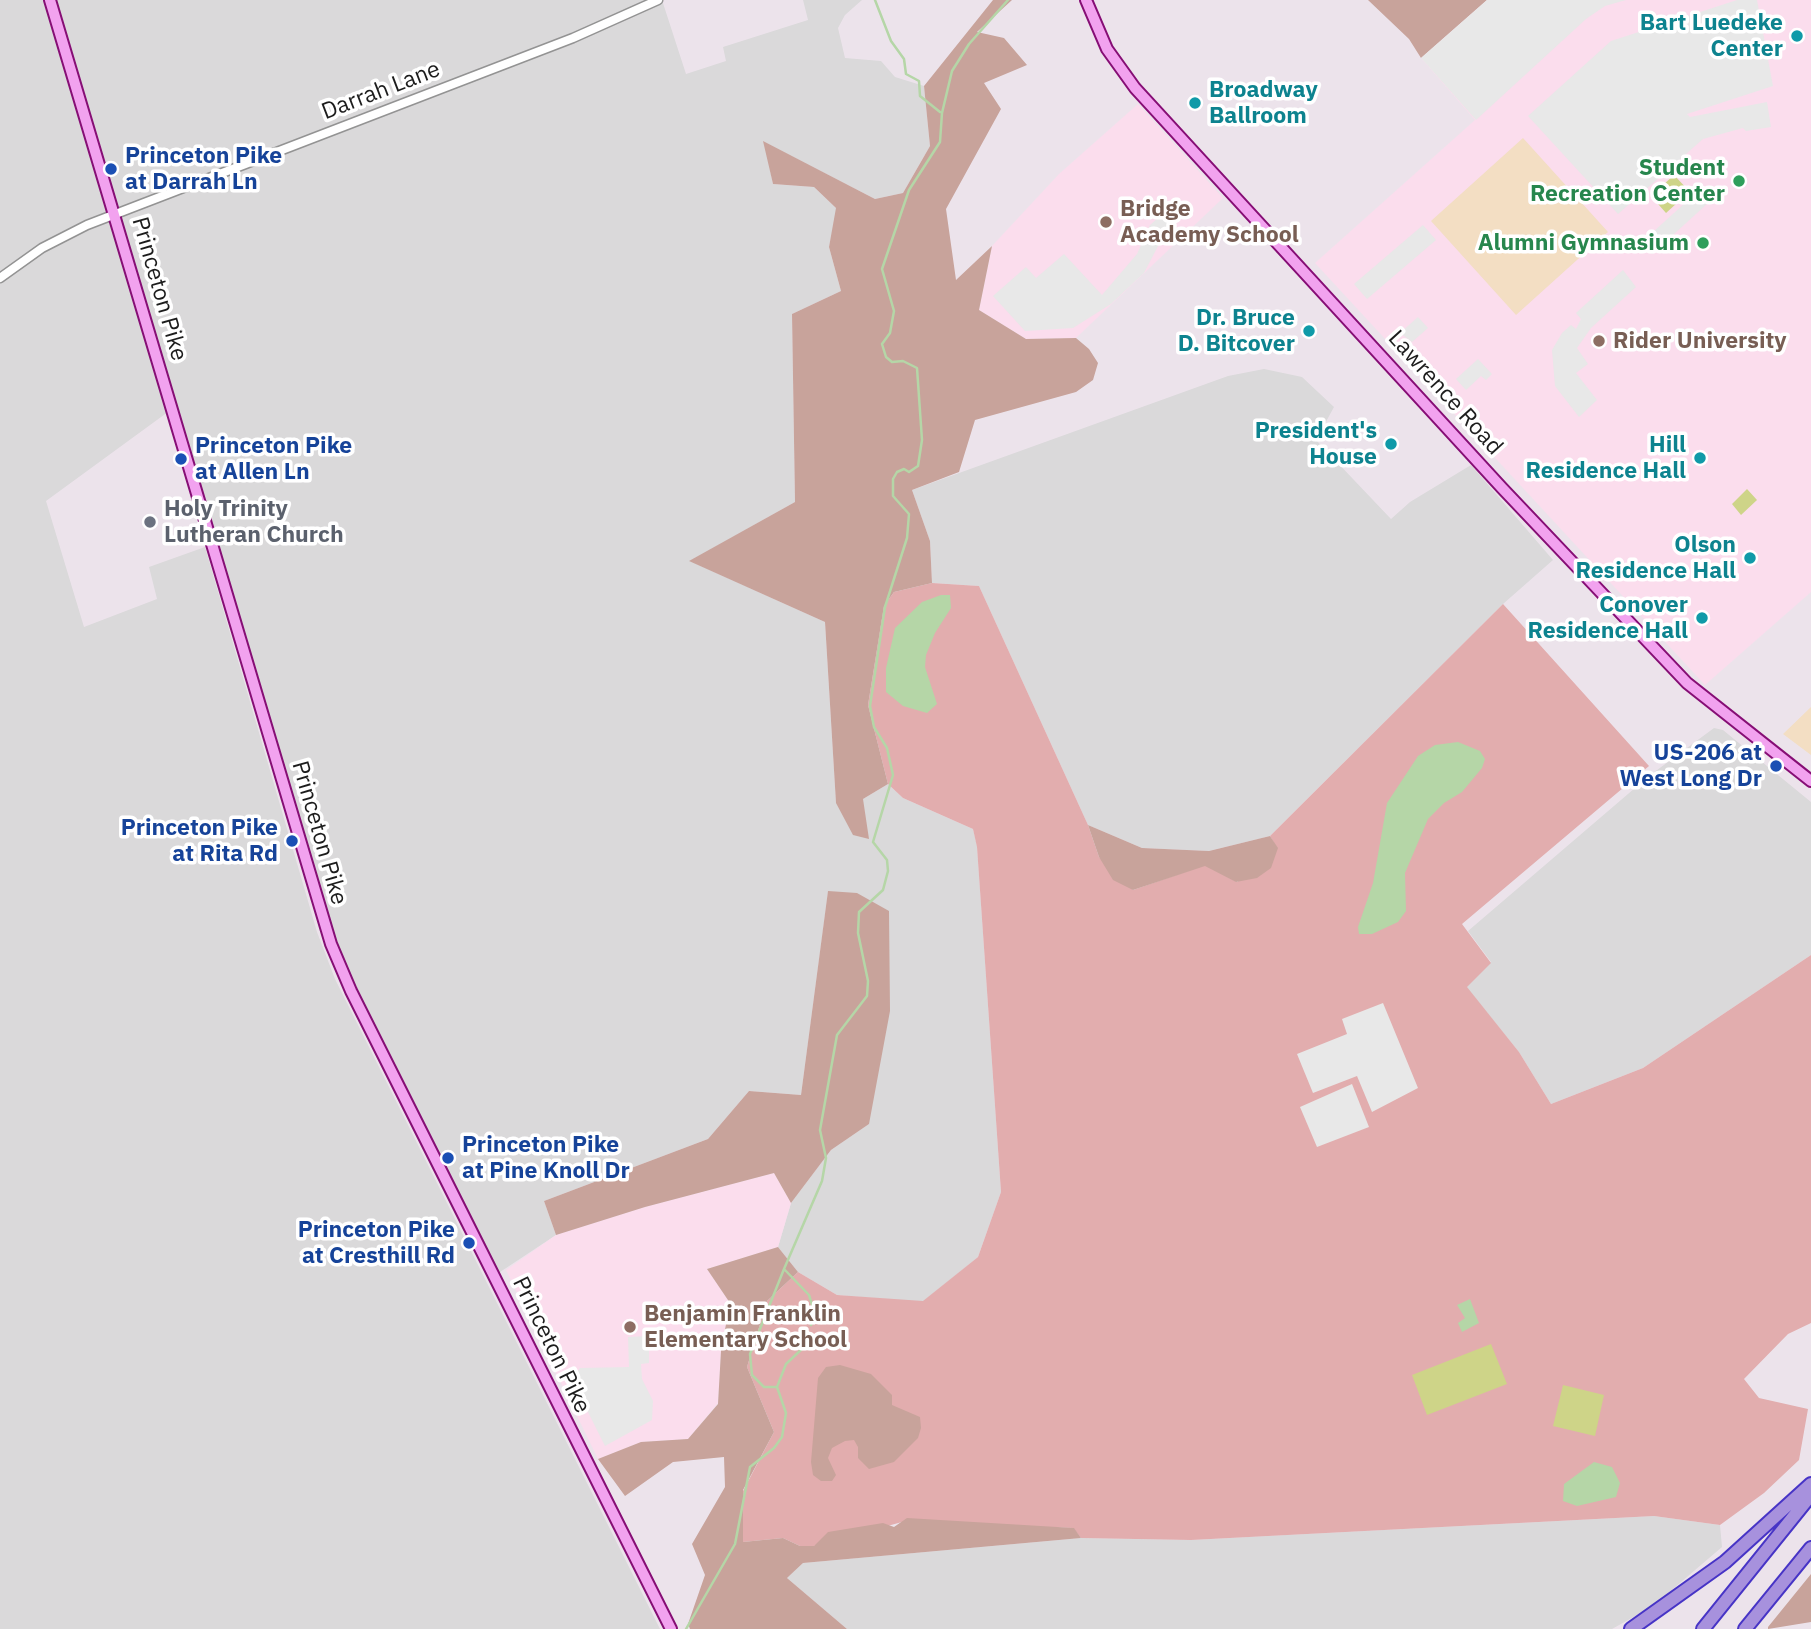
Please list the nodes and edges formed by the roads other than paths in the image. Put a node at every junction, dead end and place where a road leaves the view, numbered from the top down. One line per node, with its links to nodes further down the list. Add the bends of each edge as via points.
1 (50, 0): 4 (main road, Princeton Pike)
2 (658, 0): 4 (street, Darrah Lane, via 573,38)
3 (1086, 0): 6 (main road, Lawrence Road, via 1107,49 1135,88 1502,488 1687,684)
4 (116, 214): 5 (street, Darrah Lane, via 64,236); 10 (main road, Princeton Pike, via 331,944)
5 (0, 278)
6 (1811, 781)
7 (1811, 1484): 11 (highway, via 1725,1562)
8 (1811, 1495): 12 (highway)
9 (1811, 1548): 13 (highway)
10 (671, 1629)
11 (1631, 1629)
12 (1703, 1629)
13 (1745, 1629)

